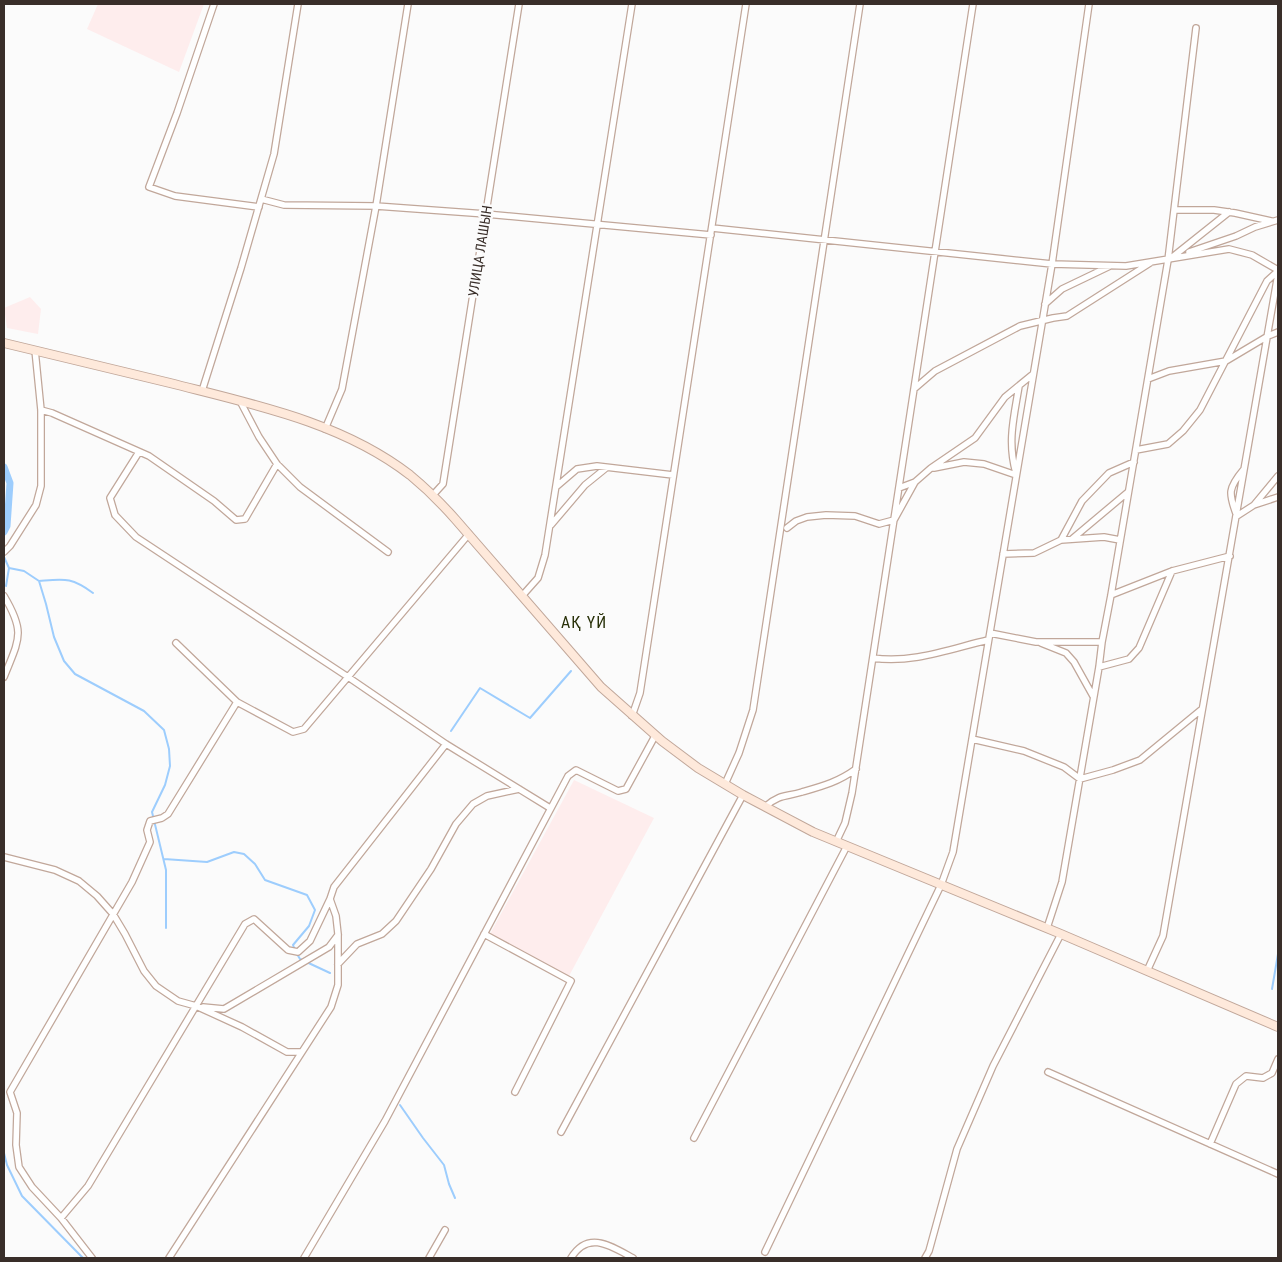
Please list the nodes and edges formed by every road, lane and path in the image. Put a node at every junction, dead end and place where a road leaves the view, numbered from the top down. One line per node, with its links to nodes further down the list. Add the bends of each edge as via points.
1 (214, 4): 13 (street, via 149,187 175,196)
2 (298, 4): 11 (street, via 274,154)
3 (408, 4): 12 (street)
4 (519, 4): 16 (street, УЛИЦА ЛАШЫН)
5 (632, 4): 18 (street)
6 (746, 4): 19 (street)
7 (860, 4): 20 (street)
8 (973, 4): 21 (street)
9 (1089, 4): 24 (street)
10 (1196, 28): 14 (street)
11 (261, 199): 12 (street, via 284,205); 13 (street)
12 (376, 206): 16 (street); 41 (street, via 342,389)
13 (259, 207): 38 (street)
14 (1174, 210): 15 (street); 22 (street)
15 (1229, 212): 17 (street); 22 (street)
16 (486, 214): 18 (street); 56 (street, УЛИЦА ЛАШЫН, via 443,484)
17 (1275, 221): 22 (street)
18 (597, 224): 19 (street); 53 (street)
19 (711, 231): 20 (street); 49 (street)
20 (823, 240): 21 (street); 93 (street, via 753,710)
21 (935, 252): 24 (street); 37 (street)
22 (1168, 260): 23 (street); 26 (street, via 1229,249 1252,255); 35 (street)
23 (1152, 262): 25 (street); 28 (street, via 1067,316)
24 (1052, 264): 25 (street); 27 (street)
25 (1112, 266): 27 (street, via 1062,289)
26 (1278, 271): 30 (street); 33 (street, via 1267,282)
27 (1045, 304): 28 (street)
28 (1041, 322): 34 (street); 37 (street, via 1020,326 935,371)
29 (1278, 332): 30 (street)
30 (1268, 336): 33 (street); 48 (street)
31 (4, 343): 32 (main road)
32 (35, 350): 38 (main road); 40 (street)
33 (1226, 361): 35 (street, via 1169,371); 42 (street, via 1200,410 1183,431 1168,444)
34 (1033, 374): 36 (street); 50 (street)
35 (1148, 379): 42 (street)
36 (1019, 386): 47 (street, via 1005,397 975,438); 50 (street, via 1011,438)
37 (914, 389): 54 (street)
38 (202, 391): 39 (main road)
39 (240, 401): 41 (main road); 45 (street)
40 (41, 410): 43 (street); 67 (street, via 41,486 36,505)
41 (325, 429): 56 (main road, via 381,457)
42 (1136, 450): 44 (street)
43 (140, 452): 45 (street, via 214,501 236,520 245,519); 83 (street, via 110,498 115,515 136,537)
44 (1134, 462): 55 (street); 65 (street, via 1109,473 1082,501)
45 (277, 464): 68 (street, via 300,487)
46 (606, 468): 49 (street); 53 (street, via 577,469); 61 (street, via 585,485)
47 (932, 468): 50 (street, via 964,462 984,464); 52 (street)
48 (1245, 468): 59 (street); 59 (street, via 1233,482 1230,499)
49 (673, 475): 87 (street, via 640,693)
50 (1016, 475): 69 (street)
51 (1278, 476): 58 (street)
52 (915, 482): 54 (street); 60 (street)
53 (556, 486): 61 (street)
54 (899, 488): 60 (street)
55 (1128, 492): 64 (street); 66 (street)
56 (433, 495): 63 (main road)
57 (1278, 497): 58 (street)
58 (1254, 505): 59 (street)
59 (1237, 516): 70 (street)
60 (894, 520): 62 (street, via 879,524 855,516 808,516); 80 (street)
61 (550, 526): 74 (street, via 538,578)
62 (786, 528)
63 (469, 534): 74 (main road); 83 (street)
64 (1072, 539): 65 (street); 66 (street)
65 (1061, 540): 69 (street, via 1034,553)
66 (1120, 540): 72 (street)
67 (4, 552)
68 (388, 552)
69 (1003, 554): 75 (street)
70 (1230, 556): 71 (street); 86 (street)
71 (1172, 571): 72 (street); 81 (street, via 1139,648 1129,659)
72 (1111, 595): 78 (street)
73 (4, 596): 82 (street, via 19,631)
74 (522, 596): 87 (main road, via 601,687)
75 (990, 633): 76 (street); 77 (street)
76 (988, 640): 80 (street, via 914,658 890,661); 89 (street)
77 (1036, 642): 78 (street); 84 (street, via 1066,653)
78 (1102, 642): 81 (street)
79 (176, 643): 85 (street)
80 (873, 658): 91 (street)
81 (1099, 667): 84 (street)
82 (4, 677)
83 (348, 677): 85 (street, via 304,730 293,732); 90 (street)
84 (1094, 696): 92 (street)
85 (238, 702): 103 (street, via 168,814 150,821 147,830 150,842)
86 (1203, 709): 92 (street, via 1140,760); 109 (street, via 1163,936)
87 (632, 716): 88 (main road)
88 (655, 736): 93 (main road); 97 (street, via 626,788 618,791 576,770 568,776)
89 (972, 739): 92 (street, via 1024,751 1064,767); 101 (street, via 953,852)
90 (446, 744): 94 (street); 102 (street, via 334,887)
91 (856, 769): 96 (street, via 841,780 775,798); 98 (street, via 845,823)
92 (1080, 779): 104 (street, via 1062,882)
93 (725, 784): 95 (main road)
94 (519, 789): 97 (street); 108 (street, via 487,796 473,804 456,824 396,921 382,934 357,944)
95 (743, 795): 96 (main road); 116 (street)
96 (766, 806): 98 (main road)
97 (550, 808): 106 (street)
98 (836, 842): 99 (main road)
99 (847, 846): 101 (main road); 117 (street)
100 (4, 857): 103 (street, via 55,870 78,881)
101 (941, 885): 104 (main road); 122 (street)
102 (330, 899): 105 (street); 110 (street, via 310,941 298,952 288,950 254,919 245,924)
103 (113, 914): 110 (street, via 144,971 156,986 178,1001); 120 (street, via 10,1092 17,1113 19,1167 32,1187)
104 (1048, 928): 107 (main road)
105 (338, 934): 108 (street); 110 (street, via 329,947 224,1009)
106 (484, 934): 115 (street, via 571,981); 125 (street, via 385,1121)
107 (1061, 934): 109 (main road); 129 (street, via 993,1066 957,1149)
108 (338, 964): 112 (street, via 338,985 331,1007)
109 (1147, 970): 111 (main road)
110 (196, 1006): 112 (street, via 242,1026 287,1052); 120 (street, via 88,1186)
111 (1278, 1027)
112 (301, 1052): 124 (street)
113 (1278, 1059): 118 (street, via 1272,1073 1263,1078 1246,1076 1236,1084)
114 (1048, 1072): 118 (street)
115 (515, 1092)
116 (561, 1132)
117 (694, 1138)
118 (1210, 1144): 119 (street)
119 (1278, 1174)
120 (61, 1218): 123 (street)
121 (445, 1230): 126 (street)
122 (765, 1252)
123 (92, 1258)
124 (169, 1258)
125 (304, 1258)
126 (429, 1258)
127 (571, 1258): 128 (street, via 576,1249 590,1242 609,1244)
128 (633, 1258)
129 (925, 1258)

